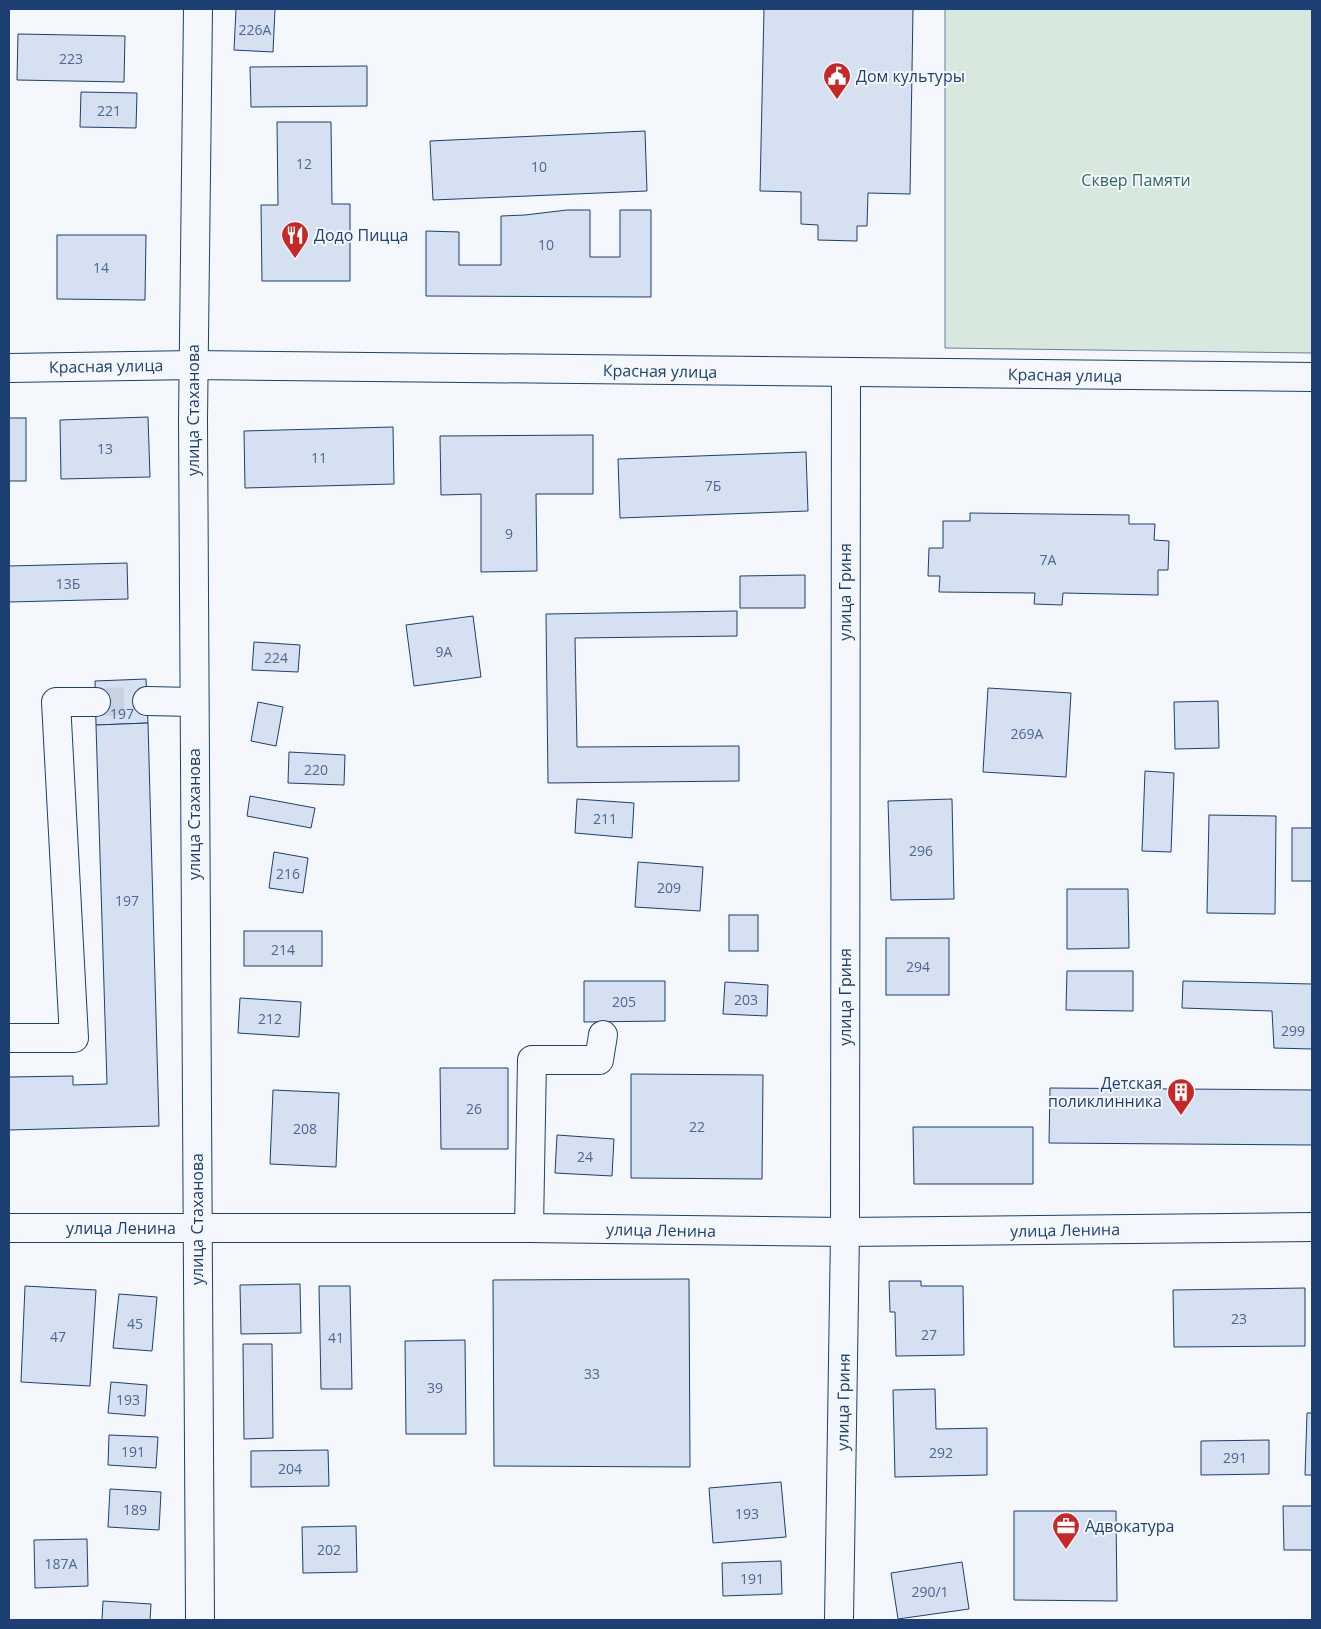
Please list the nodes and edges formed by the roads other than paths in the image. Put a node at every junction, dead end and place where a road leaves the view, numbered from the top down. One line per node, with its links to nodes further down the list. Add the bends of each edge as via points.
1 (198, 9): 2 (street, улица Стаханова)
2 (194, 365): 3 (street, Красная улица); 4 (street, Красная улица); 8 (street, улица Стаханова)
3 (9, 368)
4 (846, 373): 5 (street, Красная улица); 15 (street, улица Гриня)
5 (1312, 377)
6 (96, 702): 10 (street, via 56,702 74,1038)
7 (147, 702): 8 (street)
8 (193, 702): 11 (street, улица Стаханова)
9 (603, 1035): 14 (street, via 599,1060 532,1060)
10 (9, 1038)
11 (196, 1227): 13 (street, улица Ленина); 14 (street, улица Ленина); 16 (street, улица Стаханова)
12 (1312, 1227): 15 (street, улица Ленина)
13 (9, 1228)
14 (529, 1228): 15 (street, улица Ленина)
15 (845, 1232): 17 (street, улица Гриня)
16 (200, 1620)
17 (839, 1620)

